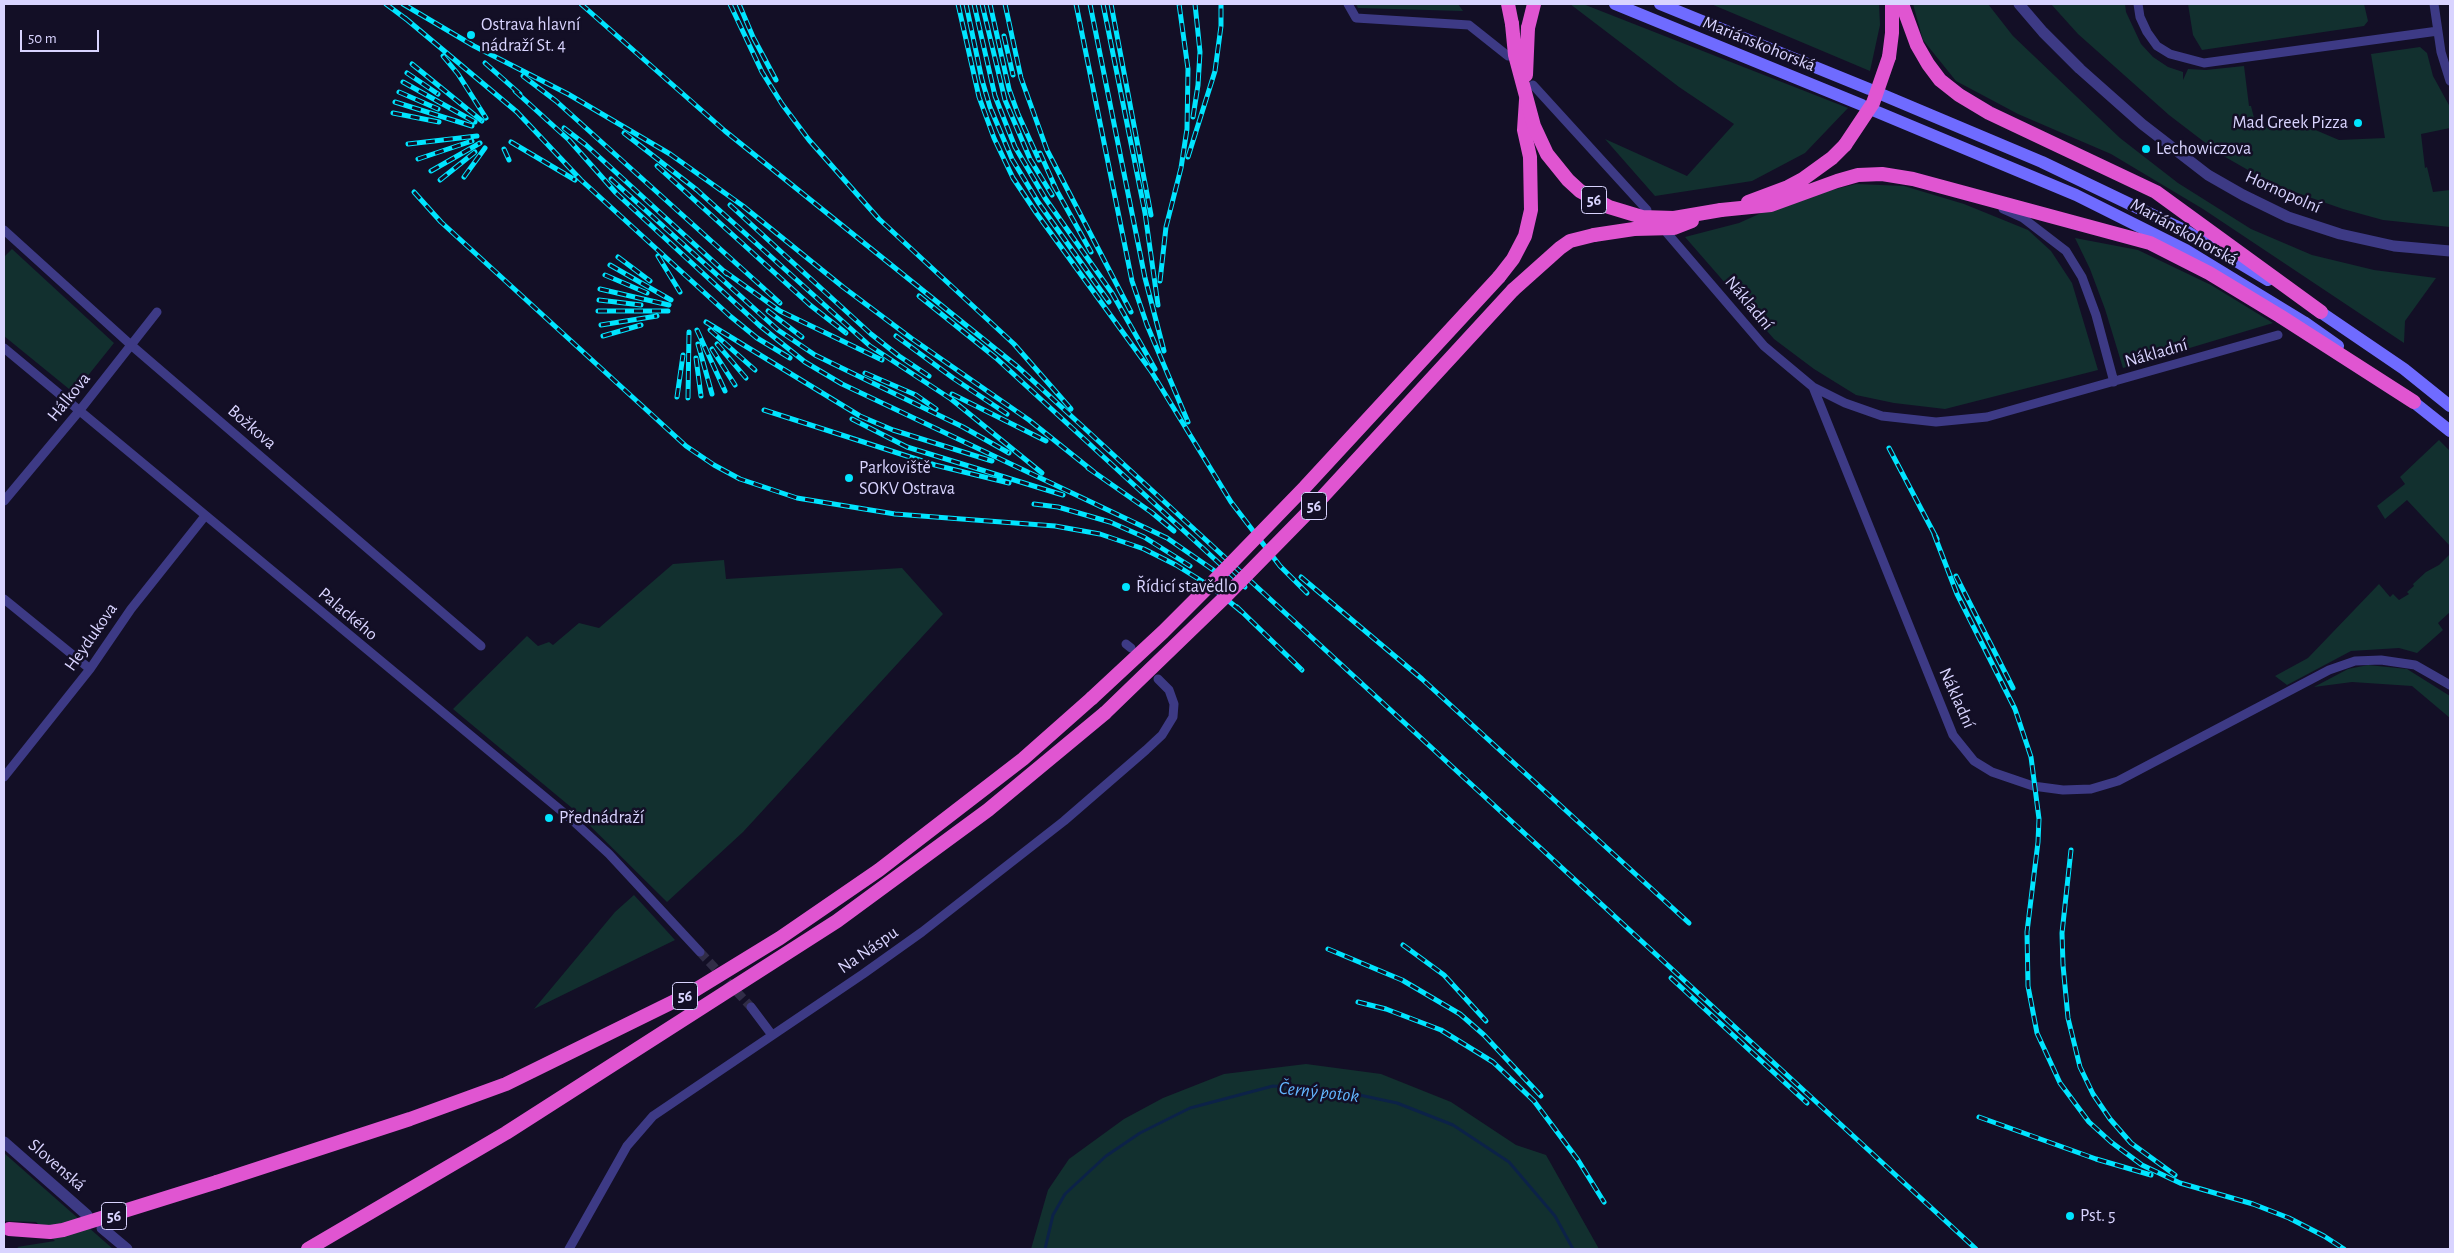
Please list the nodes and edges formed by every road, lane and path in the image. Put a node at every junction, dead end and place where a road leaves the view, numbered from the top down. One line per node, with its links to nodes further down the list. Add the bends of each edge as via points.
1 (1348, 4): 12 (street, via 1356,18 1469,25)
2 (1508, 4): 15 (highway, bridge, via 1515,55)
3 (1534, 4): 15 (highway, 56, bridge, via 1525,61)
4 (1615, 4): 17 (main road, Mariánskohorská)
5 (1660, 4): 14 (main road, Mariánskohorská)
6 (1892, 4): 21 (highway, 56, bridge, via 1889,57 1873,102 1844,145 1818,169 1788,187)
7 (1902, 4): 26 (highway, via 1916,45 1940,80 1959,95 1989,113 2156,192)
8 (2019, 4): 24 (street, Hornopolní, via 2074,62 2136,119 2208,175 2288,217 2340,234 2394,246)
9 (2138, 4): 11 (street, via 2140,17 2157,46 2170,54 2204,63)
10 (2434, 4): 11 (street)
11 (2438, 31): 13 (street)
12 (1508, 56)
13 (2450, 81)
14 (1870, 89)
15 (1530, 90): 20 (street); 21 (highway, 56, bridge, via 1534,126 1547,154 1568,180 1594,199 1625,213 1650,218 1674,218); 49 (highway, 56, bridge, via 1524,130 1530,157 1531,210 1525,236 1499,277 1305,487 1164,632 1016,765 880,870 780,938 687,995 498,1087 418,1117 63,1230)
16 (1883, 95): 26 (main road, Mariánskohorská, via 2042,162 2186,231)
17 (1862, 105)
18 (1875, 111): 32 (main road, Mariánskohorská, via 2076,195 2186,250 2304,322)
19 (1978, 198): 21 (highway, via 1914,178 1872,174 1837,181 1771,205); 30 (street, via 2024,218 2066,251 2082,277 2096,315); 32 (highway, via 2150,243 2280,316)
20 (1647, 210)
21 (1721, 210): 52 (highway, 56, bridge, via 1674,228 1634,229 1570,241 1550,255 1513,290 1317,503 1216,606 1105,713 981,816 837,921 506,1133)
22 (1667, 232): 31 (street, Nákladní, via 1764,346)
23 (6, 236): 28 (street, Božkova)
24 (2450, 251)
25 (157, 312): 28 (street, Hálkova)
26 (2321, 312): 33 (main road, Mariánskohorská, via 2404,369)
27 (2278, 335): 30 (street, Nákladní)
28 (131, 346): 34 (street, Hálkova); 39 (street, Božkova)
29 (4, 348): 34 (street, Palackého)
30 (2114, 382): 31 (street, Nákladní, via 1987,417 1936,422 1882,416)
31 (1813, 387): 42 (street, Nákladní, via 1953,735 1974,762 1992,772 2033,786 2063,790 2091,789 2118,781 2329,670 2355,661 2381,660 2415,666)
32 (2414, 402): 35 (main road, Mariánskohorská)
33 (2450, 406)
34 (80, 410): 36 (street, Hálkova); 37 (street, Palackého)
35 (2450, 431)
36 (4, 501)
37 (205, 516): 40 (street, Heydukova, via 131,609); 44 (street, Palackého, via 570,818 609,854)
38 (4, 599): 40 (street)
39 (481, 646)
40 (90, 669): 43 (street, Heydukova)
41 (1158, 679): 46 (street, Na Náspu, via 1169,690 1174,704 1173,717 1162,735 1146,750 980,888 863,974)
42 (2450, 684)
43 (4, 777)
44 (700, 952)
45 (751, 1007): 46 (street)
46 (772, 1035): 53 (street, Na Náspu, via 658,1112 644,1125 627,1146)
47 (4, 1142): 48 (street, Slovenská)
48 (87, 1215)
49 (6, 1228)
50 (102, 1228): 51 (street)
51 (126, 1249)
52 (308, 1249)
53 (569, 1249)

